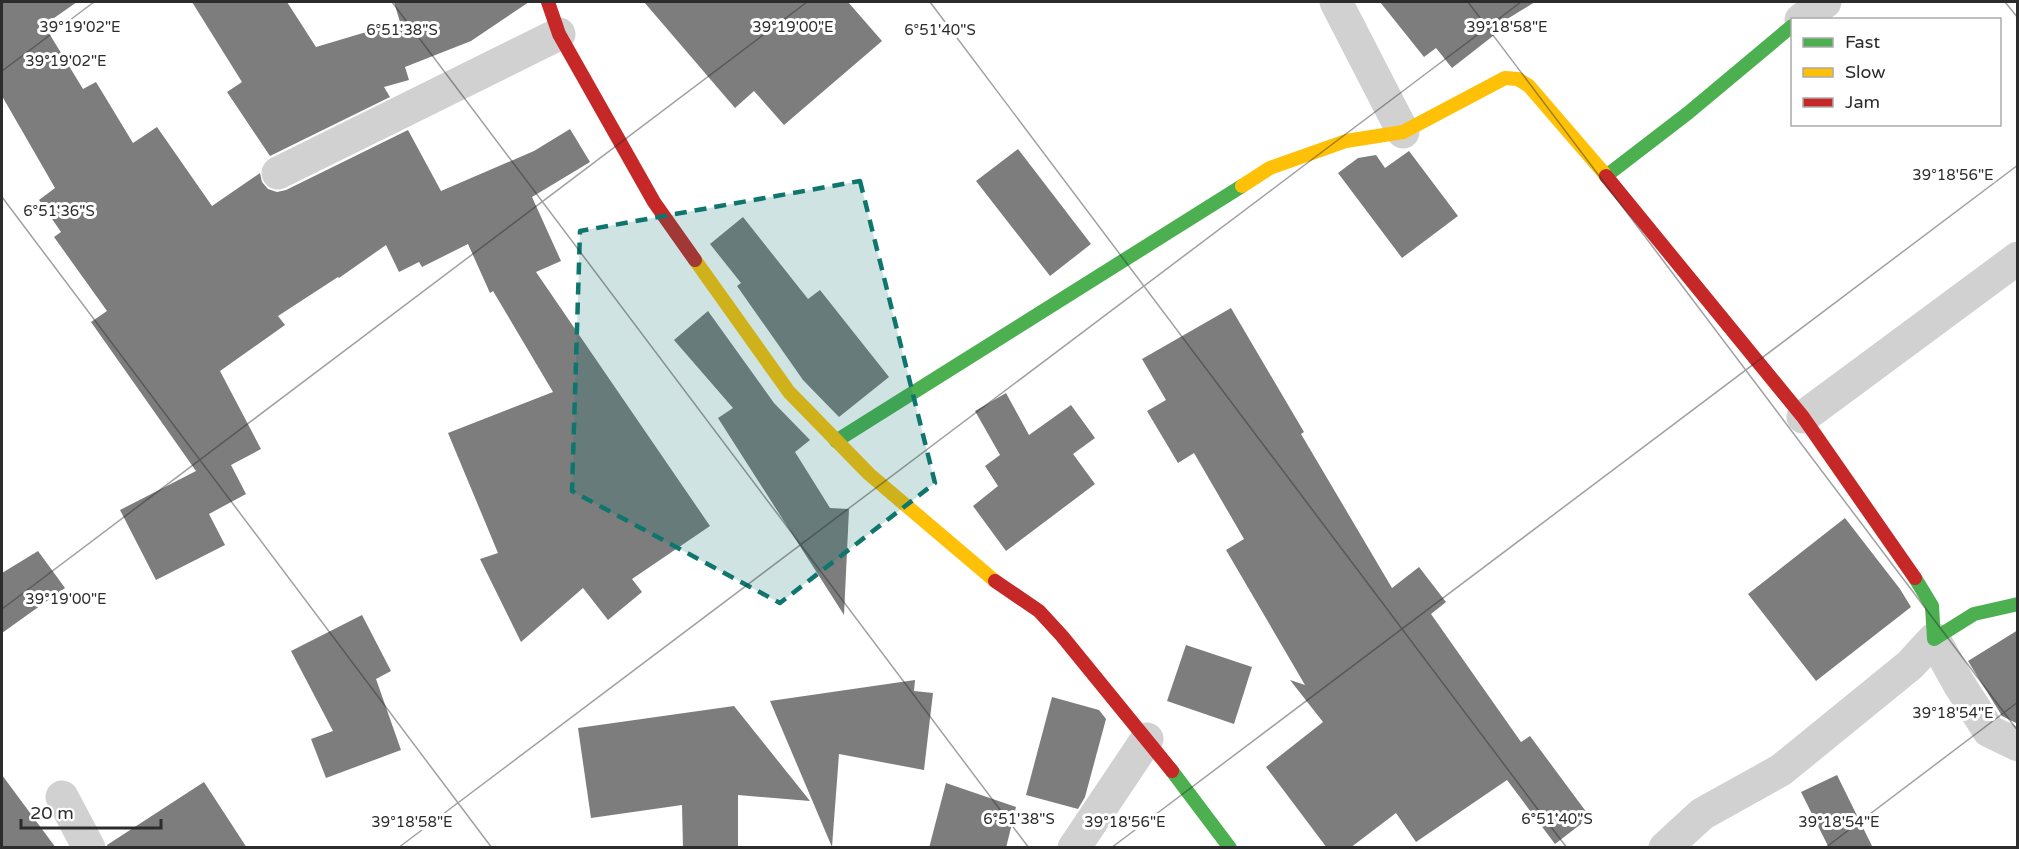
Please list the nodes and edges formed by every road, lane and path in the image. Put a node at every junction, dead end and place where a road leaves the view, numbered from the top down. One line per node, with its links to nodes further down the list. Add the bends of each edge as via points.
1 (548, 2): 6 (street)
2 (1336, 2): 7 (street)
3 (1826, 2): 4 (street)
4 (1804, 18)
5 (1791, 27): 9 (street)
6 (559, 34): 8 (street); 12 (street, via 654,202 789,392)
7 (1403, 132): 9 (street, via 1505,78 1518,79 1530,86); 12 (street, via 1346,141 1270,168)
8 (278, 172)
9 (1606, 176): 11 (street)
10 (2018, 258): 11 (street)
11 (1803, 417): 14 (street, via 1919,583 1932,606)
12 (836, 441): 15 (street, via 987,575 1039,611)
13 (2018, 604): 14 (street, via 1974,614)
14 (1934, 639): 16 (street, via 1989,731); 21 (street, via 1910,665 1781,770 1702,814)
15 (1147, 739): 19 (street); 20 (street)
16 (2018, 745)
17 (62, 797): 18 (street)
18 (89, 848)
19 (1074, 848)
20 (1230, 848)
21 (1665, 848)

